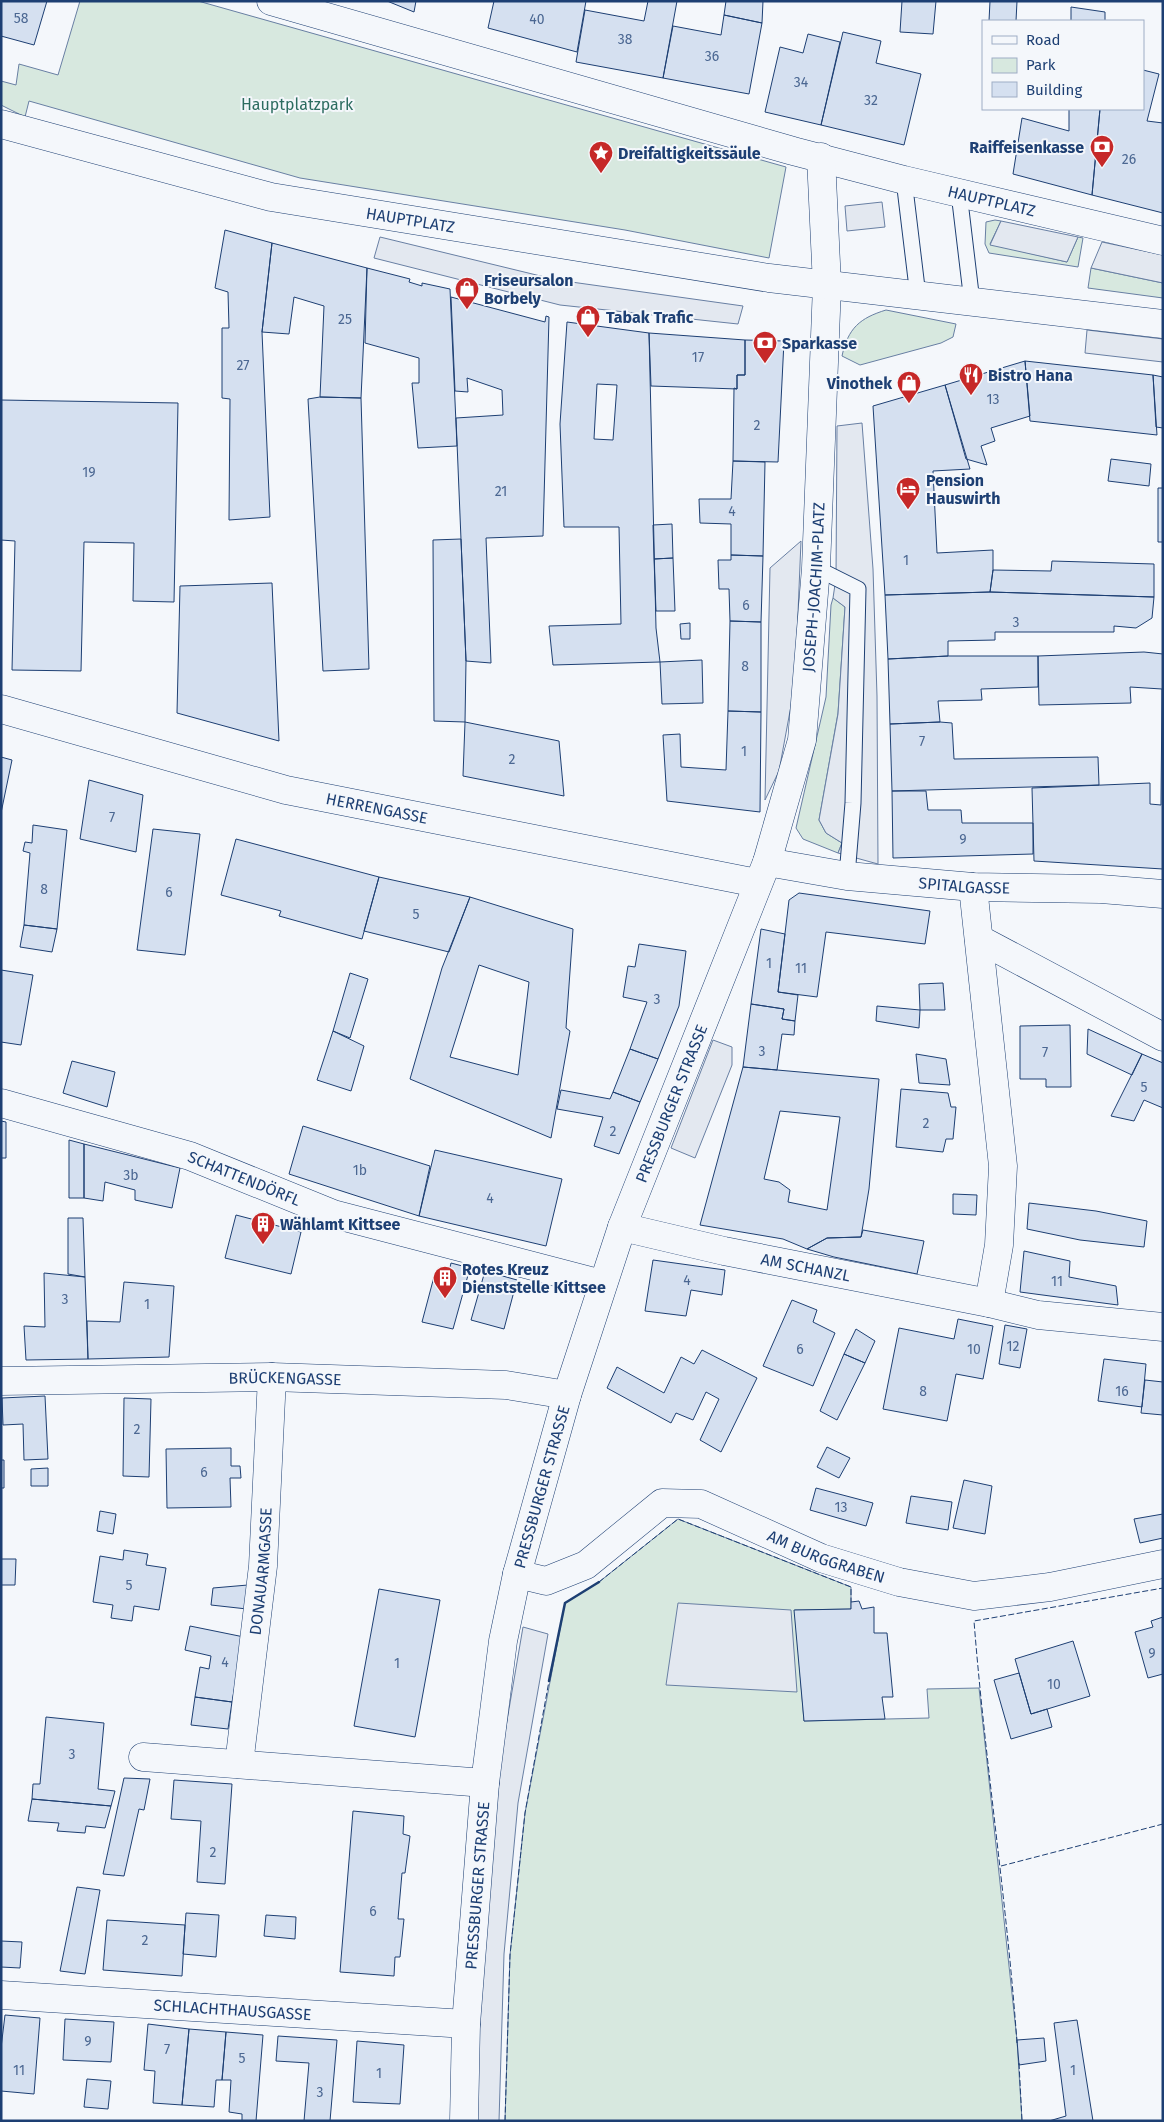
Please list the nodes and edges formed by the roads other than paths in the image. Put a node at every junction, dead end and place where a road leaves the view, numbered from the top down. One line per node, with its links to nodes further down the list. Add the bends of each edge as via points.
1 (271, 1): 3 (street, HAUPTPLATZ)
2 (1, 124): 7 (street, HAUPTPLATZ, via 271,197)
3 (821, 157): 4 (street, HAUPTPLATZ); 7 (street)
4 (904, 180): 5 (street, HAUPTPLATZ); 8 (lane)
5 (959, 193): 6 (street, HAUPTPLATZ); 9 (lane)
6 (1163, 241)
7 (827, 285): 8 (street, HAUPTPLATZ); 11 (street, JOSEPH-JOACHIM-PLATZ)
8 (918, 296): 9 (street, HAUPTPLATZ)
9 (972, 302): 10 (street, HAUPTPLATZ)
10 (1163, 324)
11 (816, 568): 13 (street, JOSEPH-JOACHIM-PLATZ, via 802,740); 14 (lane, via 858,589 853,803)
12 (1, 710): 13 (street, HERRENGASSE, via 286,790)
13 (762, 873): 14 (street, SPITALGASSE); 20 (street, PRESSBURGER STRASSE)
14 (847, 876): 15 (street, SPITALGASSE)
15 (973, 887): 16 (street, SPITALGASSE, via 1101,889); 17 (street)
16 (1163, 894)
17 (979, 939): 18 (street); 22 (street, via 1003,1166 999,1245)
18 (1163, 1037)
19 (1, 1103): 21 (street, SCHATTENDÖRFL, via 190,1156 333,1214)
20 (622, 1227): 21 (street, PRESSBURGER STRASSE); 22 (street, AM SCHANZL, via 724,1251)
21 (602, 1284): 26 (street, PRESSBURGER STRASSE)
22 (989, 1303): 23 (street, AM SCHANZL, via 1038,1315)
23 (1163, 1327)
24 (272, 1377): 25 (street, BRÜCKENGASSE); 26 (street, BRÜCKENGASSE, via 506,1385); 30 (street, DONAUARMGASSE, via 263,1566)
25 (1, 1381)
26 (567, 1395): 28 (street, PRESSBURGER STRASSE)
27 (1163, 1564): 28 (street, AM BURGGRABEN, via 1050,1587 974,1596 899,1582 821,1558 701,1504 662,1503 586,1565 546,1581)
28 (517, 1574): 31 (street, PRESSBURGER STRASSE, via 503,1641)
29 (143, 1757): 30 (street)
30 (239, 1764): 31 (street)
31 (485, 1782): 33 (street, PRESSBURGER STRASSE)
32 (1, 1995): 33 (street, SCHLACHTHAUSGASSE)
33 (466, 2024): 34 (street, PRESSBURGER STRASSE)
34 (464, 2121)

